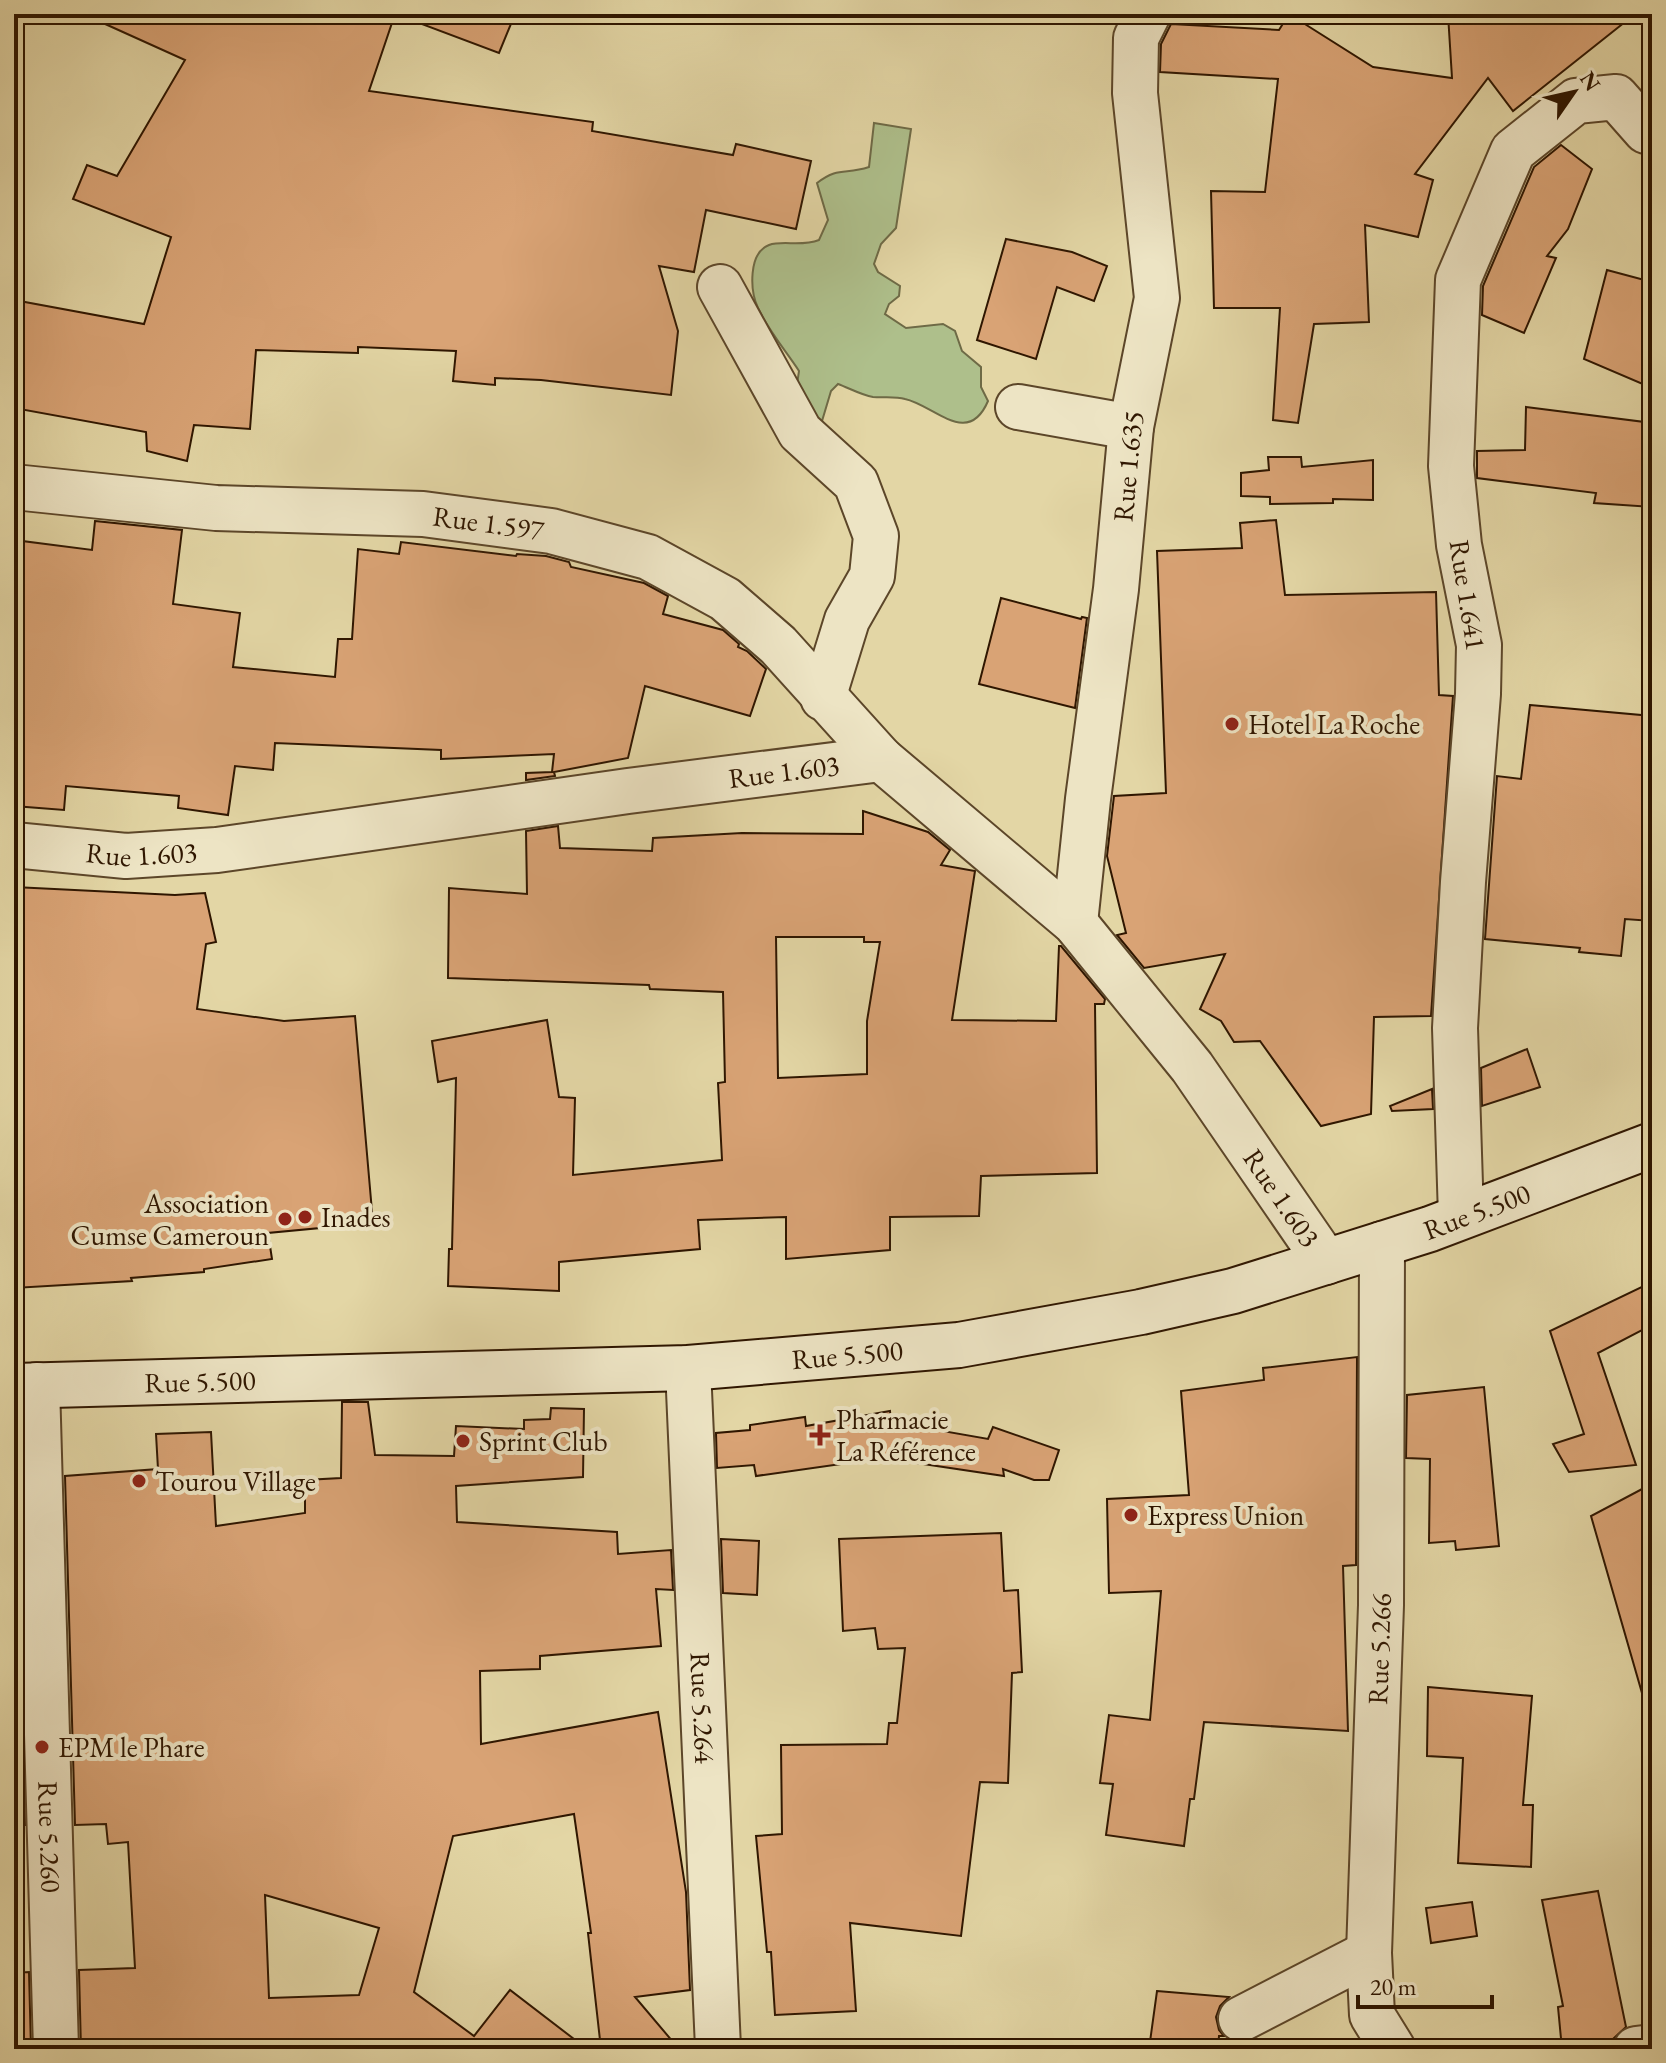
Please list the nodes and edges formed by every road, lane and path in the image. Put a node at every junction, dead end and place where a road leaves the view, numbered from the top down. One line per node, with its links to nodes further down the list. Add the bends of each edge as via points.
1 (1148, 14): 5 (street, Rue 1.635, via 1136,38 1135,93 1157,298)
2 (1646, 131): 12 (street, Rue 1.641, via 1616,97 1576,101 1513,151 1458,280 1451,466 1459,545 1479,645 1455,1028)
3 (720, 287): 7 (street, via 800,432 856,483 876,536 872,576 847,620)
4 (1018, 407): 5 (street)
5 (1131, 427): 10 (street, Rue 1.635)
6 (14, 487): 7 (street, Rue 1.597, via 216,508 423,514 551,531 648,557 725,599 778,645)
7 (823, 698): 8 (street, Rue 1.597)
8 (881, 759): 9 (street, Rue 1.603, via 217,850 126,856); 10 (street, Rue 1.603)
9 (14, 845)
10 (1075, 923): 14 (street, Rue 1.603, via 1192,1067)
11 (1652, 1145): 12 (street, Rue 5.500)
12 (1461, 1216): 13 (street, Rue 5.500)
13 (1382, 1244): 14 (street, Rue 5.500); 17 (street, Rue 5.266, via 1381,1605)
14 (1326, 1262): 15 (street, Rue 5.500, via 1156,1309 959,1345)
15 (688, 1368): 16 (street, Rue 5.500); 20 (street, Rue 5.264)
16 (25, 1385): 21 (street, Rue 5.260)
17 (1369, 1953): 18 (street); 22 (street, Rue 5.266, via 1372,2015)
18 (1241, 2019)
19 (1652, 2047): 23 (street)
20 (718, 2048)
21 (56, 2049)
22 (1393, 2049)
23 (1636, 2049)

